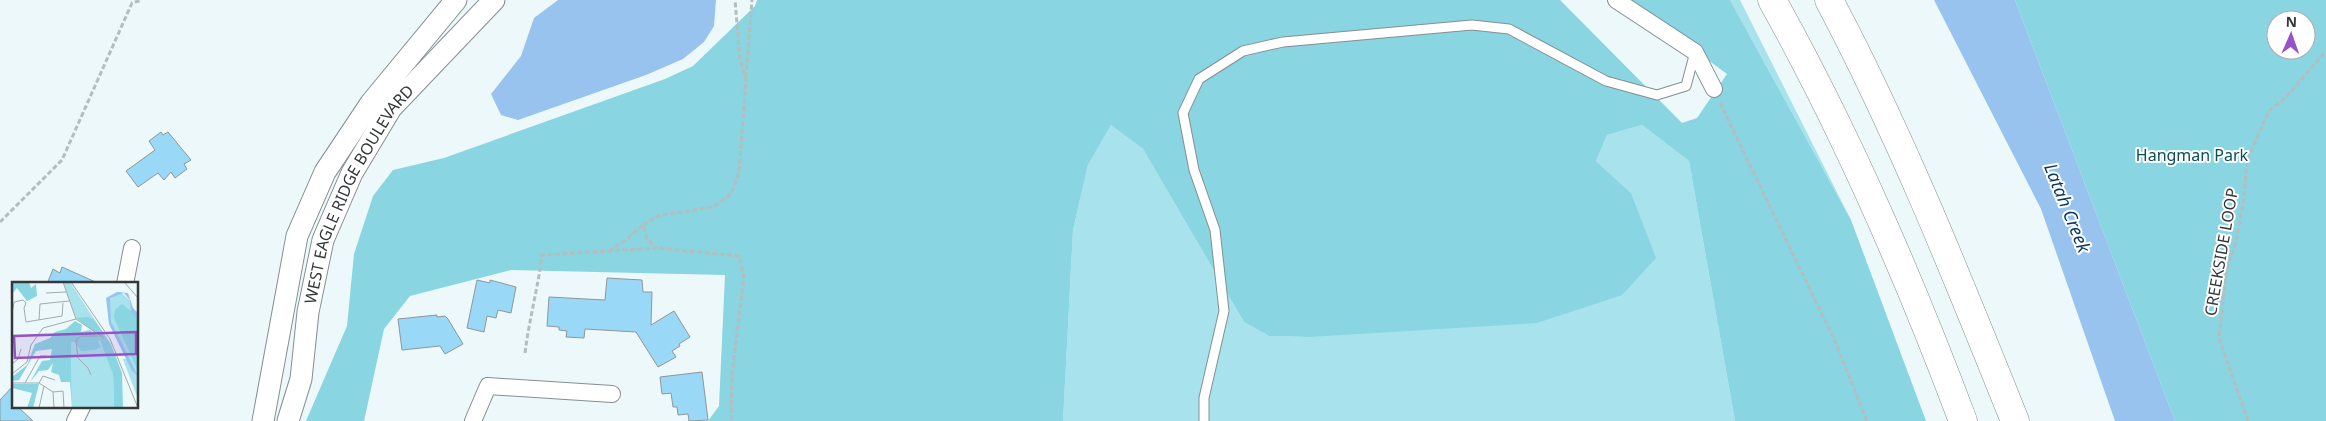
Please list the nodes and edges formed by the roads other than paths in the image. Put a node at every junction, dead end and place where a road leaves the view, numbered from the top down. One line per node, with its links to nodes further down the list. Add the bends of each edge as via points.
1 (456, 0): 13 (street, WEST EAGLE RIDGE BOULEVARD, via 372,103 325,172 297,236)
2 (494, 0): 14 (street, WEST EAGLE RIDGE BOULEVARD, via 391,108 352,174 323,240 308,312 300,379)
3 (1616, 0): 6 (street)
4 (1772, 0): 17 (highway, via 1831,114 1905,273)
5 (1829, 0): 18 (highway, via 1857,53 1939,232)
6 (1695, 52): 7 (street); 16 (lane, via 1686,86 1657,95 1606,82 1509,29 1472,25 1283,42 1243,51 1199,79 1183,113 1194,170 1215,230 1224,311 1204,398)
7 (1714, 89)
8 (132, 248): 9 (street)
9 (125, 282)
10 (612, 394): 15 (street, via 488,386)
11 (82, 408): 12 (street)
12 (75, 421)
13 (263, 421)
14 (288, 421)
15 (473, 421)
16 (1204, 421)
17 (1963, 421)
18 (2015, 421)

